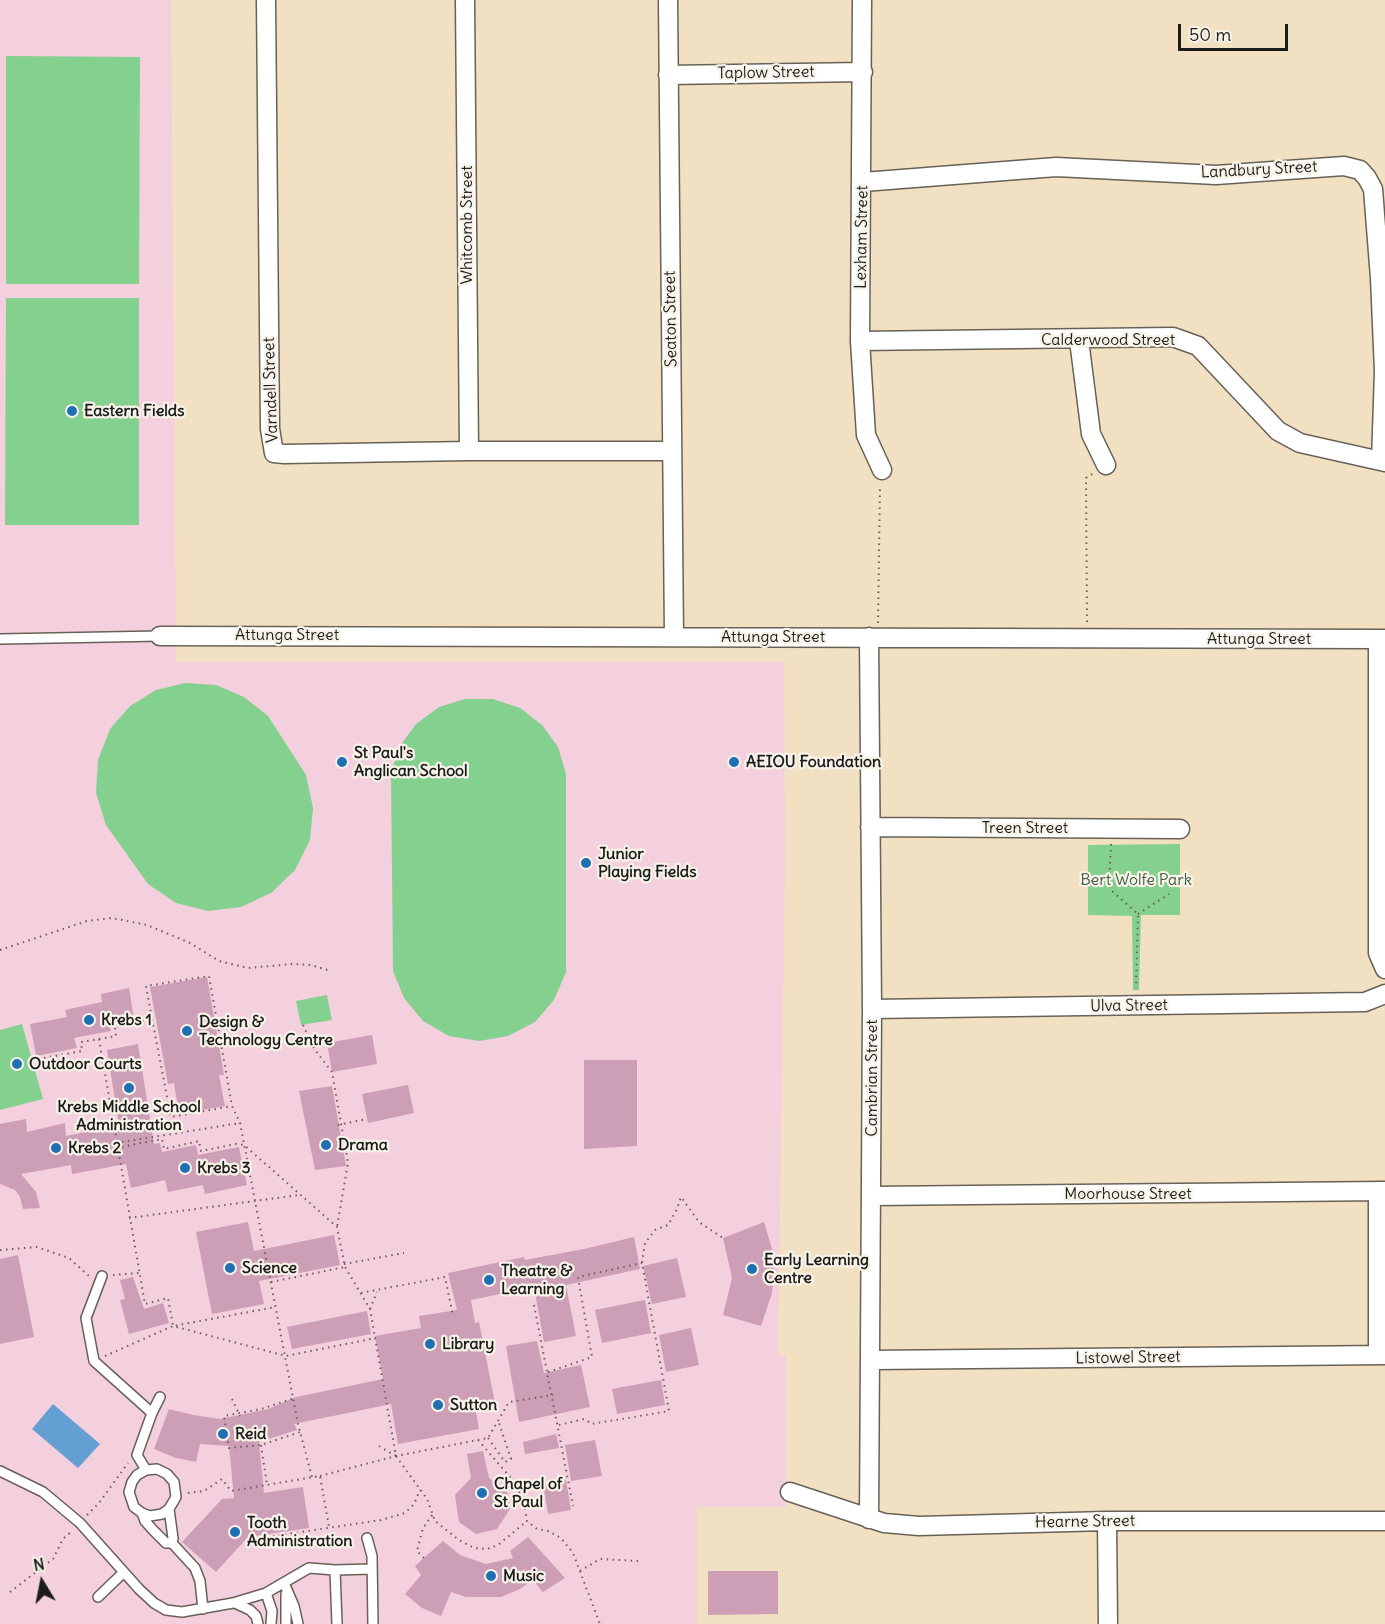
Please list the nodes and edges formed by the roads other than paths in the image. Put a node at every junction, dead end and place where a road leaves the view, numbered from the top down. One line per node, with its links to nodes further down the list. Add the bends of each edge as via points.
1 (266, 0): 10 (street, Varndell Street, via 270,429 274,453)
2 (465, 0): 10 (street, Whitcomb Street)
3 (668, 0): 6 (street, Seaton Street)
4 (862, 0): 5 (street, Lexham Street)
5 (863, 72): 6 (street, Taplow Street); 7 (street, Lexham Street)
6 (668, 75): 11 (street, Seaton Street)
7 (862, 182): 9 (street, Lexham Street); 12 (street, Landbury Street, via 1056,166 1216,175 1344,166 1360,170 1373,189 1384,371)
8 (1079, 340): 9 (street, Calderwood Street); 12 (street, Calderwood Street, via 1173,338 1198,346 1278,431 1300,443); 13 (street, via 1091,434)
9 (860, 341): 14 (street, Lexham Street, via 866,435)
10 (469, 451): 11 (street, Varndell Street)
11 (672, 451): 17 (street, Seaton Street)
12 (1383, 462)
13 (1106, 465)
14 (882, 470)
15 (874, 632): 17 (street, Attunga Street); 19 (street, Attunga Street); 20 (street, Cambrian Street)
16 (160, 636): 17 (street, Attunga Street); 18 (lane)
17 (674, 637)
18 (0, 639)
19 (1382, 639): 22 (street, via 1378,953)
20 (870, 827): 21 (street, Treen Street); 24 (street, Cambrian Street)
21 (1180, 829)
22 (1385, 969)
23 (1385, 994): 24 (street, Ulva Street, via 1365,1002)
24 (872, 1009): 26 (street, Cambrian Street)
25 (1382, 1191): 26 (street, Moorhouse Street); 28 (street)
26 (871, 1196): 29 (street, Cambrian Street)
27 (102, 1276): 31 (lane, via 86,1318 94,1361)
28 (1382, 1355): 29 (street, Listowel Street)
29 (871, 1360): 37 (street, Cambrian Street)
30 (160, 1397): 31 (lane)
31 (152, 1413): 32 (lane, via 137,1455)
32 (146, 1470): 35 (lane, via 161,1470 172,1479 177,1493); 36 (lane, via 135,1477 130,1489 131,1502)
33 (0, 1471): 44 (lane, via 43,1492 80,1522)
34 (790, 1492): 37 (street, Hearne Street)
35 (169, 1509): 36 (lane, via 154,1516); 41 (lane)
36 (142, 1513): 41 (lane, via 166,1543)
37 (869, 1519): 38 (street, Hearne Street, via 919,1526)
38 (1107, 1521): 39 (street, Hearne Street); 56 (street)
39 (1385, 1521)
40 (367, 1538): 42 (lane)
41 (172, 1543): 49 (lane, via 195,1568)
42 (372, 1569): 43 (lane); 55 (lane)
43 (335, 1570): 45 (lane, via 309,1568); 54 (lane)
44 (123, 1573): 47 (lane); 49 (lane, via 166,1610)
45 (284, 1583): 46 (lane); 52 (lane); 53 (lane)
46 (266, 1593): 48 (lane); 51 (lane, via 272,1611)
47 (98, 1598)
48 (233, 1603): 49 (lane); 50 (lane, via 250,1610)
49 (203, 1609)
50 (258, 1624)
51 (271, 1624)
52 (286, 1624)
53 (298, 1624)
54 (336, 1624)
55 (373, 1624)
56 (1108, 1624)

